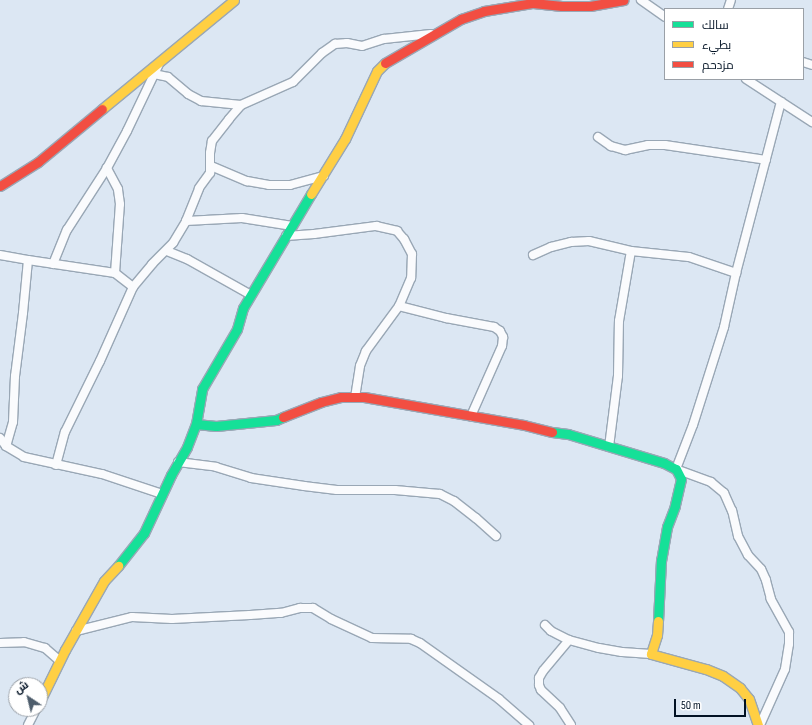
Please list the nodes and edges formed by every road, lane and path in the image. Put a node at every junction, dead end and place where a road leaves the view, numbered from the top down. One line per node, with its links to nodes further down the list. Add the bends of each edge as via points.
1 (234, 0): 6 (street)
2 (623, 0): 5 (street, via 590,6 533,3 509,6 460,19)
3 (641, 0): 4 (street)
4 (664, 16)
5 (432, 34): 10 (street, via 384,39 362,46 335,44 322,53 293,82); 16 (street, via 383,64 377,71 345,139)
6 (160, 61): 7 (street); 17 (street, via 38,162)
7 (154, 74): 10 (street, via 168,77 200,101); 15 (street)
8 (748, 80): 9 (street)
9 (781, 102): 11 (street); 13 (street)
10 (241, 105): 14 (street, via 212,140)
11 (812, 122)
12 (598, 137): 13 (street, via 612,146 625,150 648,145 665,145)
13 (766, 160): 28 (street)
14 (211, 166): 16 (street, via 247,181 269,185 290,185); 18 (street)
15 (106, 168): 26 (street, via 67,230); 27 (street, via 118,189 120,204)
16 (324, 176): 19 (street)
17 (0, 186)
18 (186, 221): 19 (street, via 242,218); 21 (street)
19 (292, 226): 20 (street)
20 (286, 236): 30 (street); 31 (street, via 376,226 397,231 412,254 411,278)
21 (167, 251): 29 (street); 30 (street, via 187,259)
22 (631, 251): 24 (street, via 589,241 551,247); 28 (street, via 689,257); 37 (street, via 619,321 618,376)
23 (0, 255): 25 (street)
24 (533, 255)
25 (28, 260): 26 (street); 36 (street, via 15,376 13,422)
26 (53, 264): 27 (street)
27 (115, 273): 29 (street)
28 (736, 273): 40 (street, via 724,327 693,425)
29 (133, 287): 39 (street, via 65,432)
30 (252, 295): 34 (street, via 243,308 237,329 224,354 202,389)
31 (398, 306): 32 (street, via 366,351 360,366); 33 (street, via 494,327 500,331 503,337 502,346)
32 (356, 397): 33 (street); 34 (street, via 341,396 276,420 216,426)
33 (470, 416): 37 (street, via 568,434)
34 (196, 424): 38 (street)
35 (0, 438): 36 (street)
36 (6, 446): 39 (street, via 24,456)
37 (609, 447): 40 (street)
38 (178, 462): 41 (street); 42 (street, via 216,467 251,478 304,486 337,490 395,490 440,494 460,505)
39 (56, 465): 41 (street, via 102,474)
40 (676, 469): 47 (street, via 681,479 667,527 661,560 657,635); 52 (street, via 711,482 724,493 732,511 738,536 748,555 761,569 771,599 788,632 785,669)
41 (162, 494): 44 (street, via 144,534 104,581)
42 (496, 536)
43 (545, 625): 45 (street)
44 (76, 631): 48 (street); 50 (street, via 132,617 250,615 313,608 372,638 411,639 420,643 499,699)
45 (569, 640): 47 (street, via 614,651); 51 (street, via 539,678 539,685 560,708)
46 (0, 643): 48 (street, via 24,642 45,648)
47 (651, 654): 52 (street, via 723,676 740,688 749,699)
48 (60, 661): 49 (street)
49 (48, 686)
50 (529, 725)
51 (571, 725)
52 (759, 725)

